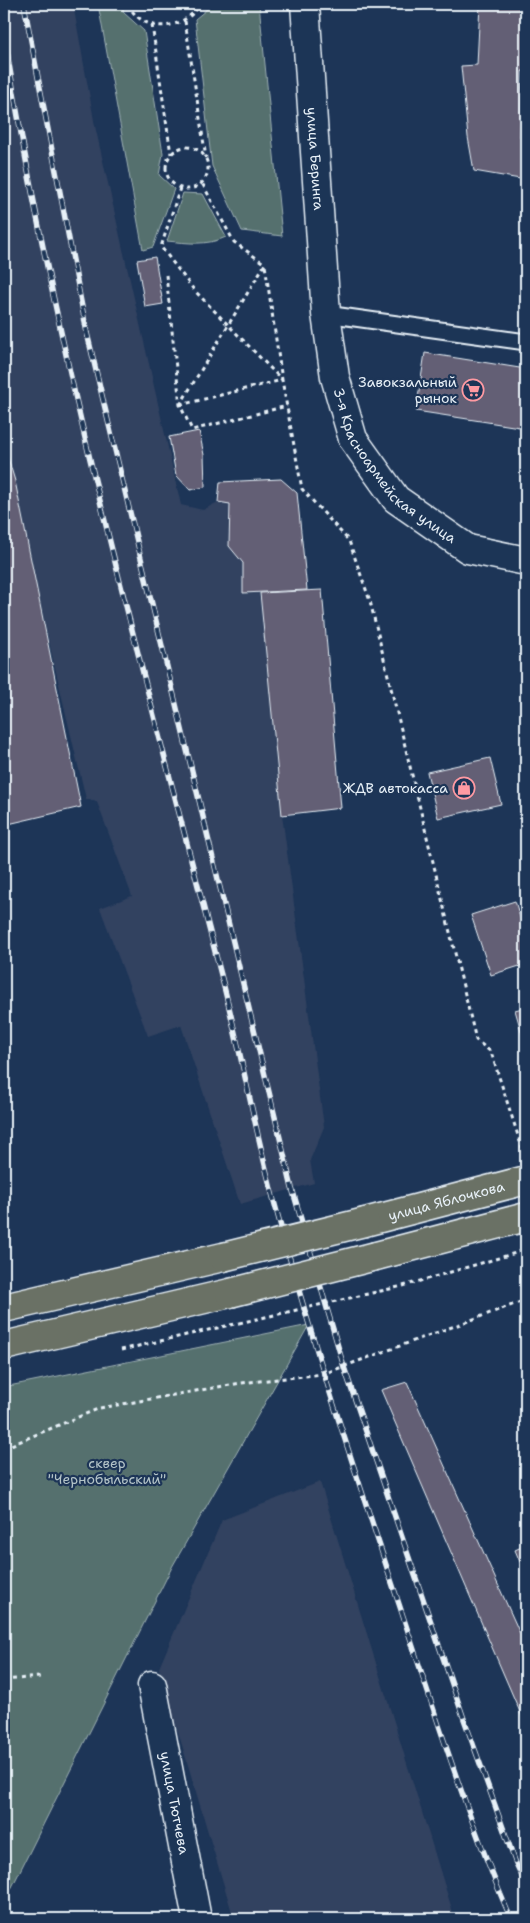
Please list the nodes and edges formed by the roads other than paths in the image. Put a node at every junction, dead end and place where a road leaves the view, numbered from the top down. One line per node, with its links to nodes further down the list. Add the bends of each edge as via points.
1 (305, 4): 2 (street, улица Беринга)
2 (326, 314): 3 (lane); 4 (street, 3-я Красноармейская улица, via 335,377 353,439 396,499 468,549)
3 (526, 342)
4 (526, 561)
5 (526, 1169): 7 (main road, улица Яблочкова, bridge, via 365,1222)
6 (526, 1217): 8 (main road, bridge, via 230,1293)
7 (4, 1308)
8 (4, 1346)
9 (152, 1685): 10 (street, улица Тютчева)
10 (197, 1919)

